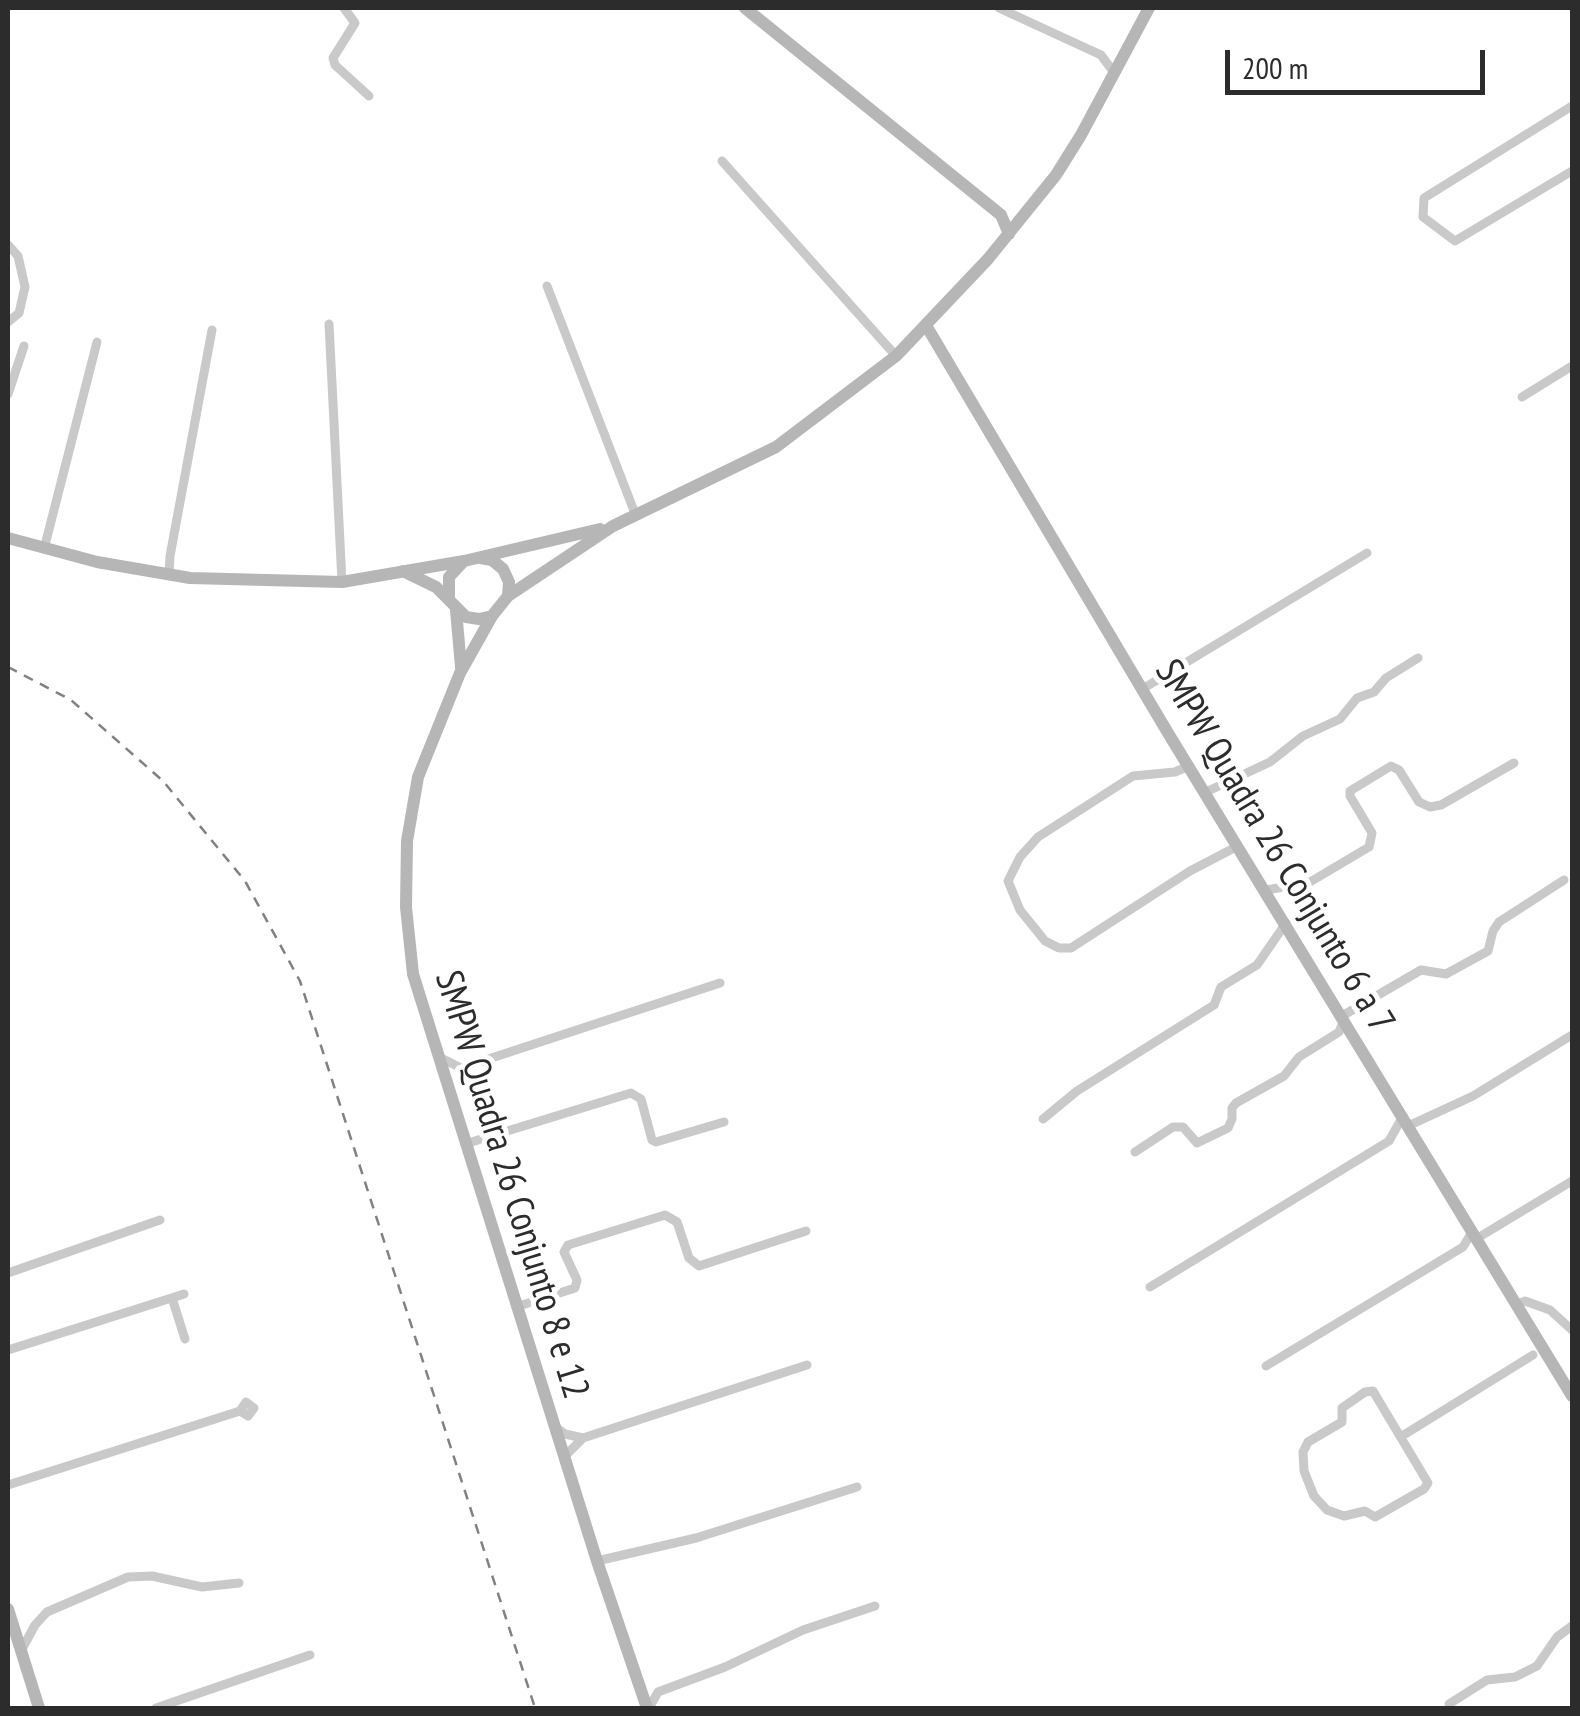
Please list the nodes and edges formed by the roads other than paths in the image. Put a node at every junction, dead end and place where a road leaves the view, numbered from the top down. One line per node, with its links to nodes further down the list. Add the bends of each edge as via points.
1 (344, 8): 8 (street, via 354,27 334,65)
2 (745, 8): 12 (street)
3 (999, 8): 6 (street)
4 (1150, 8): 5 (street)
5 (1126, 53): 6 (street); 7 (street)
6 (1101, 55): 7 (street)
7 (1115, 74): 13 (street)
8 (369, 96)
9 (1572, 106): 11 (street, via 1424,198 1422,217 1455,242)
10 (722, 160): 23 (street)
11 (1572, 172)
12 (1001, 215): 13 (street); 14 (street)
13 (1024, 215): 14 (street)
14 (1009, 234): 19 (street)
15 (8, 245): 17 (street, via 18,256 24,287 19,313)
16 (548, 286): 27 (street)
17 (8, 322)
18 (329, 324): 35 (street)
19 (926, 328): 23 (street); 41 (street, SMPW Quadra 26 Conjunto 6 a 7)
20 (212, 330): 34 (street)
21 (97, 342): 30 (street)
22 (24, 346): 25 (street)
23 (896, 356): 27 (street, via 776,447)
24 (1572, 366): 26 (street)
25 (8, 394)
26 (1522, 397)
27 (636, 516): 28 (street)
28 (613, 526): 32 (street); 36 (street)
29 (8, 538): 30 (street)
30 (44, 549): 34 (street)
31 (1367, 553): 41 (street)
32 (471, 559): 33 (street); 36 (street, via 492,560 503,569); 37 (street, via 450,577)
33 (401, 570): 35 (street); 37 (street, via 436,587)
34 (169, 575): 35 (street)
35 (342, 582)
36 (508, 596): 38 (street)
37 (452, 604): 38 (street, via 466,617); 40 (street, SMPW Quadra 26 Conjunto 8 e 12)
38 (492, 616): 40 (street, SMPW Quadra 26 Conjunto 8 e 12)
39 (1418, 658): 44 (street, via 1358,698 1340,719)
40 (460, 674): 52 (street, SMPW Quadra 26 Conjunto 8 e 12, via 418,778 407,841 413,974)
41 (1144, 688): 43 (street, SMPW Quadra 26 Conjunto 6 a 7)
42 (1514, 763): 47 (street, via 1430,807 1418,802 1391,766 1350,791 1372,833 1369,846 1310,882)
43 (1189, 766): 44 (street, SMPW Quadra 26 Conjunto 6 a 7); 45 (street, via 1134,776 1038,838 1008,881 1020,910 1045,941 1072,948)
44 (1206, 792): 45 (street, SMPW Quadra 26 Conjunto 6 a 7)
45 (1238, 846): 47 (street, SMPW Quadra 26 Conjunto 6 a 7)
46 (1564, 880): 50 (street, via 1499,922 1488,950 1446,974 1421,970)
47 (1266, 890): 48 (street, SMPW Quadra 26 Conjunto 6 a 7)
48 (1286, 923): 50 (street, SMPW Quadra 26 Conjunto 6 a 7); 55 (street, via 1257,965 1221,987 1214,1005 1077,1090)
49 (720, 983): 53 (street)
50 (1345, 1025): 56 (street, SMPW Quadra 26 Conjunto 6 a 7); 59 (street, via 1284,1076 1236,1103 1228,1128 1197,1143 1184,1127 1173,1127)
51 (1572, 1035): 56 (street, via 1473,1096)
52 (438, 1056): 53 (street); 54 (street, SMPW Quadra 26 Conjunto 8 e 12)
53 (461, 1068): 54 (street)
54 (449, 1092): 58 (street, SMPW Quadra 26 Conjunto 8 e 12)
55 (1044, 1120)
56 (1406, 1121): 63 (street, SMPW Quadra 26 Conjunto 6 a 7); 65 (street, via 1389,1141)
57 (724, 1122): 58 (street, via 656,1142 641,1099 631,1093)
58 (465, 1144): 69 (street, SMPW Quadra 26 Conjunto 8 e 12)
59 (1135, 1152)
60 (1572, 1181): 63 (street)
61 (160, 1220): 64 (street)
62 (806, 1232): 69 (street, via 698,1266 677,1222 665,1214 568,1245 564,1252 576,1288)
63 (1476, 1239): 68 (street, SMPW Quadra 26 Conjunto 6 a 7); 77 (street)
64 (8, 1273)
65 (1150, 1287)
66 (184, 1294): 67 (street)
67 (172, 1298): 71 (street); 73 (street)
68 (1517, 1305): 70 (street, via 1525,1301 1550,1310); 72 (street, SMPW Quadra 26 Conjunto 6 a 7)
69 (516, 1307): 80 (street, SMPW Quadra 26 Conjunto 8 e 12)
70 (1572, 1330)
71 (185, 1339)
72 (1538, 1339): 74 (street); 75 (street, SMPW Quadra 26 Conjunto 6 a 7)
73 (8, 1350)
74 (1533, 1355): 75 (street); 81 (street)
75 (1548, 1356): 78 (street, SMPW Quadra 26 Conjunto 6 a 7)
76 (806, 1366): 82 (street)
77 (1266, 1366)
78 (1572, 1396)
79 (240, 1411): 84 (street)
80 (555, 1427): 82 (street); 83 (street, SMPW Quadra 26 Conjunto 8 e 12)
81 (1402, 1436): 81 (street, via 1426,1477 1424,1489 1375,1517 1365,1511 1344,1516 1319,1504 1303,1452 1342,1422 1342,1408 1374,1391)
82 (583, 1438): 83 (street)
83 (564, 1457): 86 (street, SMPW Quadra 26 Conjunto 8 e 12)
84 (8, 1485)
85 (857, 1487): 86 (street)
86 (597, 1561): 93 (street, SMPW Quadra 26 Conjunto 8 e 12)
87 (239, 1583): 91 (street, via 128,1577 47,1612)
88 (875, 1606): 94 (street)
89 (8, 1610): 91 (street)
90 (1572, 1626): 95 (street, via 1536,1666 1487,1680)
91 (20, 1651): 96 (street)
92 (310, 1655): 97 (street)
93 (639, 1684): 94 (street); 98 (street, SMPW Quadra 26 Conjunto 8 e 12)
94 (658, 1692): 98 (street)
95 (1449, 1704)
96 (38, 1708)
97 (156, 1708)
98 (648, 1708)

